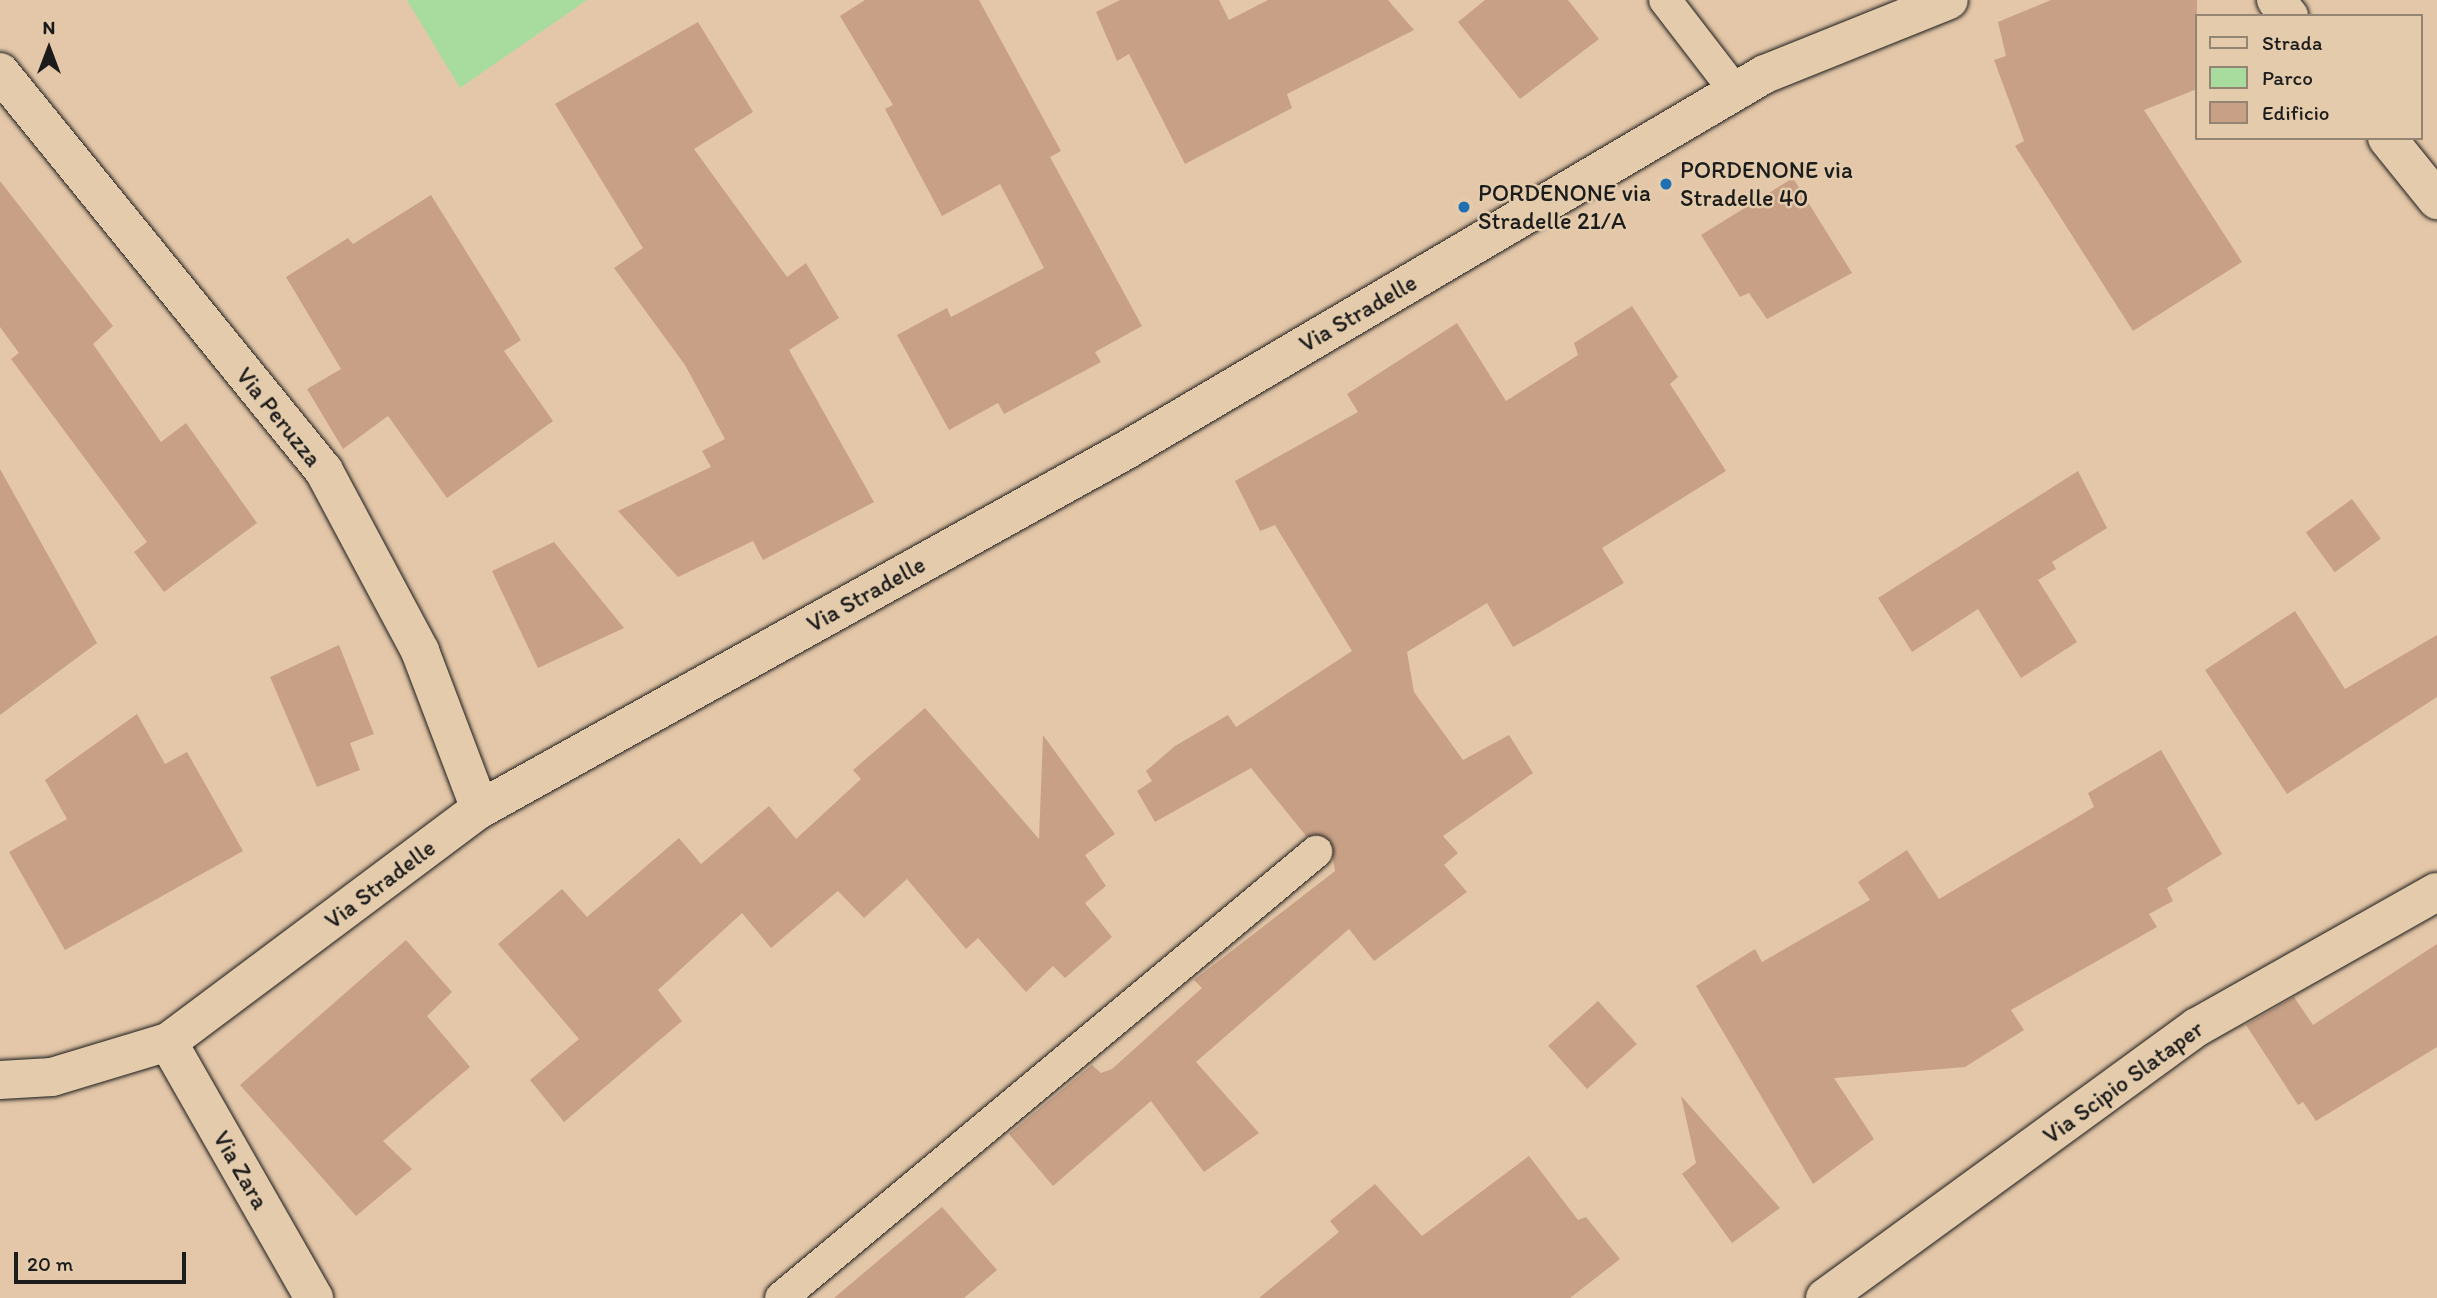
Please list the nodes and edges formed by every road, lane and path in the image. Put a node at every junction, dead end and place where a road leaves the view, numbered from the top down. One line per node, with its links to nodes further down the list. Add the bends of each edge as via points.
1 (1665, 0): 6 (lane)
2 (1949, 0): 6 (street, Via Stradelle, via 1894,18)
3 (2276, 0): 4 (street)
4 (2287, 14)
5 (0, 72): 9 (street, Via Peruzza, via 324,471 420,651)
6 (1735, 91): 9 (street, Via Stradelle, via 1128,449)
7 (2389, 140): 8 (street)
8 (2437, 200)
9 (480, 809): 12 (street, Via Stradelle)
10 (1316, 852): 15 (lane)
11 (2437, 892): 16 (street, Via Scipio Slataper, via 2197,1027)
12 (168, 1042): 13 (street, Via Stradelle, via 52,1077); 14 (street, Via Zara)
13 (0, 1080)
14 (314, 1298)
15 (781, 1298)
16 (1825, 1298)

